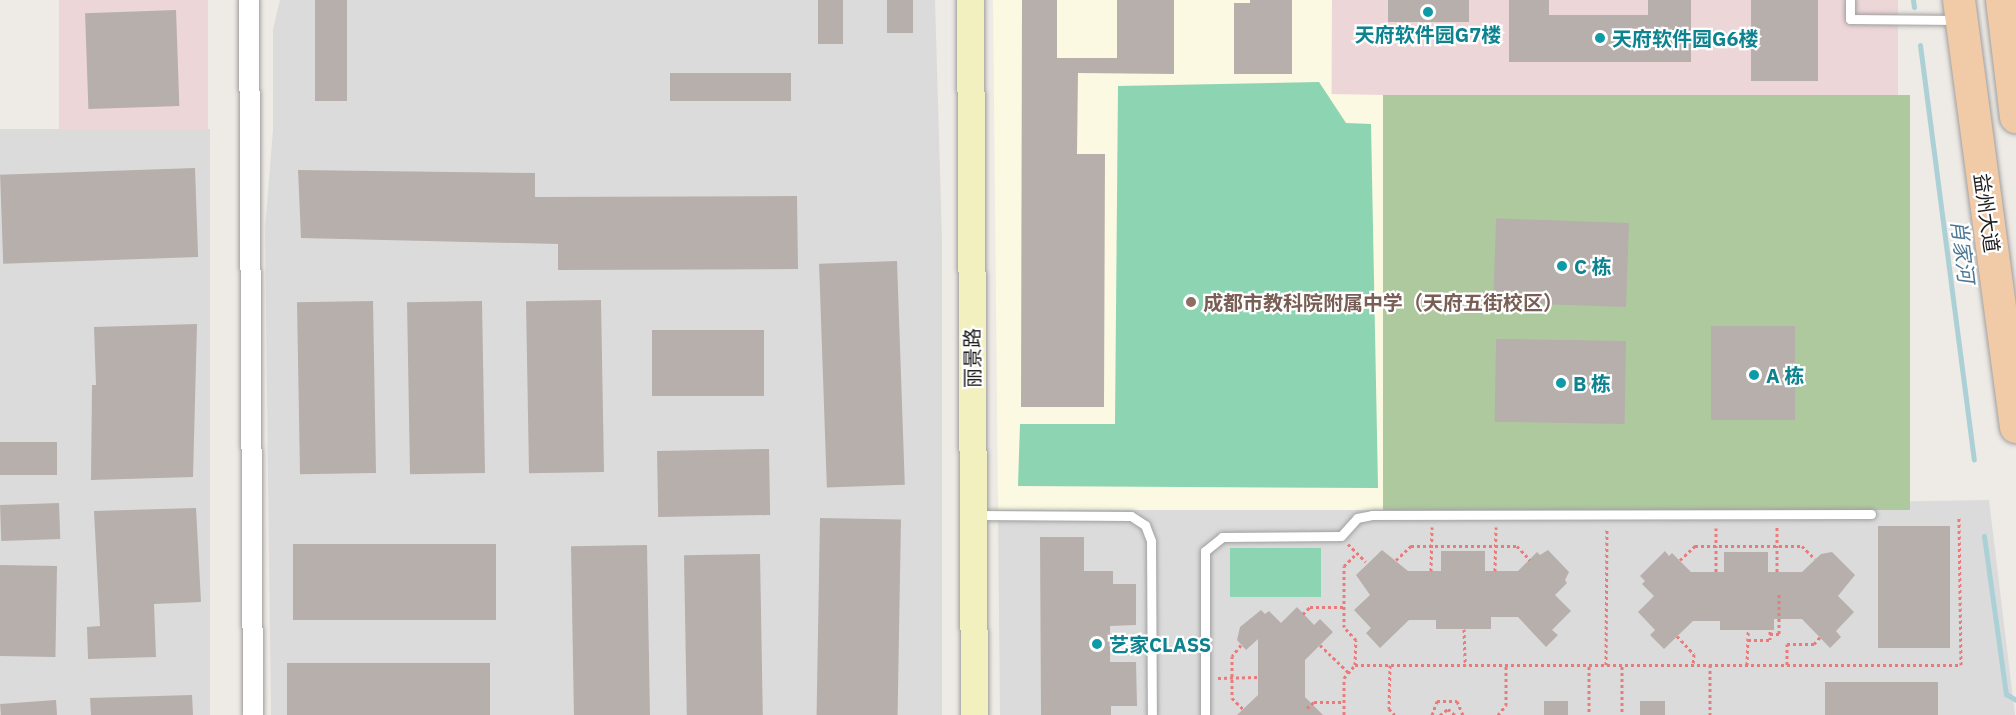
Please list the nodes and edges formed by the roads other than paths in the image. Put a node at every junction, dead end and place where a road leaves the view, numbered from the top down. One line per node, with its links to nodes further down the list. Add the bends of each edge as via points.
1 (249, 0): 10 (street)
2 (970, 0): 9 (street, 丽景路)
3 (1850, 0): 5 (lane, via 1850,19)
4 (2002, 0): 6 (main road)
5 (1960, 10): 7 (main road, 益州大道)
6 (2016, 117)
7 (2016, 427)
8 (1871, 514): 13 (lane, via 1364,516 1357,518 1341,536 1222,537 1212,541 1205,551)
9 (973, 515): 11 (street, 丽景路); 12 (lane, via 1131,516 1145,525 1151,541)
10 (253, 715)
11 (974, 715)
12 (1152, 715)
13 (1205, 715)

